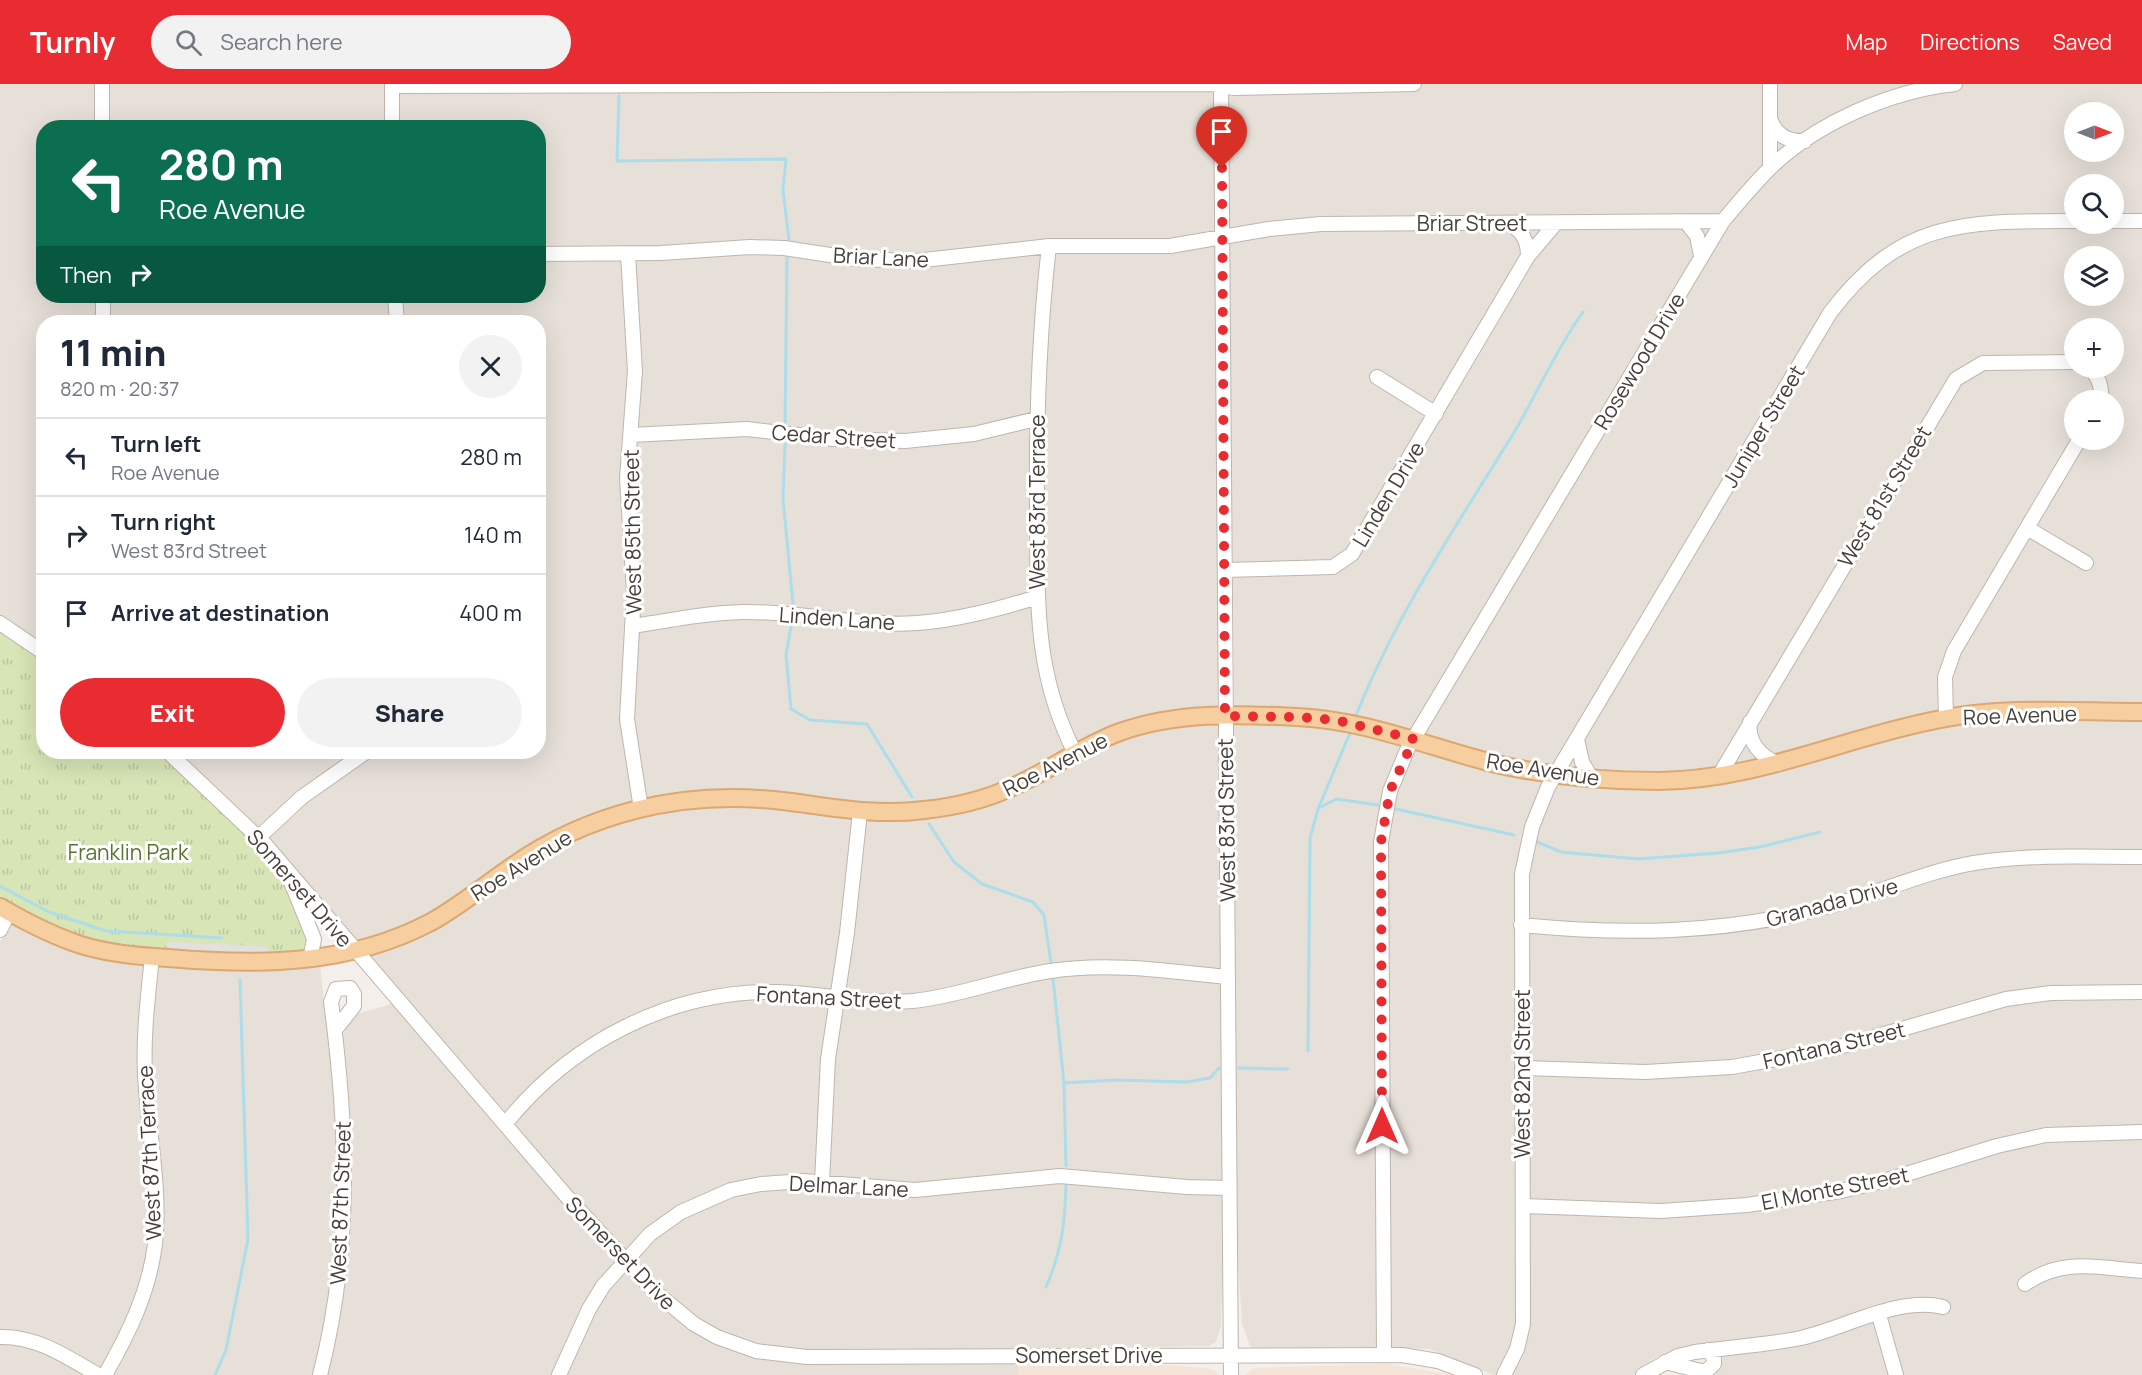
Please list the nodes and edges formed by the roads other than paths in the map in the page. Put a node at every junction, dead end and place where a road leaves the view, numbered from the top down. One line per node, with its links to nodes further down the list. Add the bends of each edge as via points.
1 (102, 84): 12 (street)
2 (730, 84): 3 (street); 8 (street)
3 (874, 84): 4 (street)
4 (1014, 84): 9 (street)
5 (1414, 84): 9 (street, via 1333,88)
6 (1770, 84): 11 (street)
7 (1954, 84): 10 (street, Rosewood Drive)
8 (392, 85): 13 (street)
9 (1221, 85): 23 (street, West 83rd Street)
10 (1918, 88): 14 (street, Rosewood Drive, via 1874,105)
11 (1770, 119): 14 (street, via 1781,135); 15 (street)
12 (102, 120)
13 (392, 120)
14 (1805, 141): 15 (street, Rosewood Drive)
15 (1770, 168): 16 (street, Rosewood Drive)
16 (1723, 220): 20 (street, Briar Street); 28 (street, Rosewood Drive)
17 (2064, 221): 47 (street, Juniper Street, via 1998,221 1944,229 1885,256 1846,292)
18 (2124, 221): 19 (street)
19 (2142, 221)
20 (1686, 222): 22 (street, Briar Street); 28 (street, via 1697,236)
21 (1507, 223): 22 (street, Briar Street); 23 (street, Briar Street, via 1322,224); 27 (street, via 1524,236)
22 (1556, 223): 27 (street, Linden Drive)
23 (1222, 237): 24 (street, Briar Lane, via 1137,248); 37 (street, West 83rd Street)
24 (1049, 246): 26 (street, Briar Lane, via 915,261 856,260 784,248 750,247); 32 (street, West 83rd Terrace)
25 (546, 254): 26 (street, Briar Lane)
26 (628, 254): 33 (street, West 85th Street, via 635,353)
27 (1528, 256): 31 (street, Linden Drive)
28 (1701, 256): 46 (street, Rosewood Drive)
29 (2064, 362): 45 (street, West 81st Street, via 1983,363 1956,379)
30 (1377, 377): 31 (street)
31 (1436, 414): 37 (street, Linden Drive, via 1356,548 1342,562 1312,569)
32 (1036, 419): 33 (street, Cedar Street, via 974,434 904,441 833,439 747,429); 38 (street, West 83rd Terrace)
33 (631, 435): 40 (street, West 85th Street, via 627,477)
34 (2073, 450): 35 (street)
35 (2027, 528): 36 (street); 44 (street, via 1950,660 1944,685)
36 (2086, 563)
37 (1225, 570): 43 (street, West 83rd Street)
38 (1038, 597): 40 (street, Linden Lane, via 982,613 916,622 856,622 744,612); 48 (street, West 83rd Terrace, via 1040,650 1046,680)
39 (0, 623): 41 (street)
40 (634, 626): 55 (street, West 85th Street, via 627,719)
41 (36, 647)
42 (2142, 712): 44 (main road, Roe Avenue)
43 (1225, 716): 46 (main road, Roe Avenue, via 1336,720); 48 (main road, Roe Avenue, via 1142,724); 66 (street, West 83rd Street)
44 (1946, 717): 51 (main road, Roe Avenue)
45 (1751, 720): 51 (street, via 1752,741 1765,757); 52 (street, West 81st Street)
46 (1414, 739): 53 (main road, Roe Avenue, via 1487,762); 83 (street, Rosewood Drive, via 1390,791 1381,842)
47 (1577, 739): 53 (street, Juniper Street); 54 (street, via 1582,762)
48 (1075, 753): 56 (main road, Roe Avenue, via 984,798 922,811)
49 (175, 759): 57 (street, Somerset Drive)
50 (356, 759): 57 (street, via 302,797)
51 (1778, 764): 52 (main road, Roe Avenue)
52 (1720, 774): 54 (main road, Roe Avenue, via 1664,781)
53 (1554, 776): 54 (main road, Roe Avenue); 61 (street, West 82nd Street, via 1526,849)
54 (1592, 779)
55 (641, 808): 56 (main road, Roe Avenue, via 695,800 751,798); 63 (main road, Roe Avenue, via 574,831 517,862 436,919 397,939)
56 (860, 812): 68 (street)
57 (259, 837): 59 (street, Somerset Drive)
58 (2142, 857): 61 (street, Granada Drive, via 2034,857 1972,864 1822,909 1700,930 1604,932)
59 (284, 867): 63 (street, Somerset Drive); 65 (street, via 314,939)
60 (4, 910): 62 (street); 64 (main road, Roe Avenue, via 85,946)
61 (1521, 925): 70 (street, West 82nd Street)
62 (0, 930)
63 (355, 951): 65 (main road, Roe Avenue); 71 (street, Somerset Drive)
64 (152, 957): 65 (main road, Roe Avenue, via 262,962); 87 (street, West 87th Terrace, via 144,1053 155,1183 155,1245 144,1296)
65 (310, 959)
66 (1227, 977): 68 (street, Fontana Street, via 1152,969 1078,969 1028,975 918,1000 885,1003); 74 (street, West 83rd Street)
67 (2142, 992): 70 (street, Fontana Street, via 2051,993 2006,999 1832,1049 1732,1067 1644,1072)
68 (837, 998): 71 (street, Fontana Street, via 754,993 726,995 663,1010 611,1033 581,1052 529,1096); 73 (street, via 825,1097)
69 (335, 1030): 88 (street, West 87th Street, via 344,1120 345,1201 336,1302)
70 (1522, 1068): 75 (street, West 82nd Street)
71 (505, 1124): 76 (street, Somerset Drive)
72 (2142, 1132): 75 (street, El Monte Street, via 2046,1135 1887,1180 1747,1205 1661,1212)
73 (822, 1182): 74 (street, Delmar Lane, via 915,1190 1073,1176); 76 (street, Delmar Lane, via 761,1184 705,1200 650,1234)
74 (1229, 1188): 84 (street, West 83rd Street)
75 (1523, 1206): 92 (street, West 82nd Street, via 1524,1324)
76 (625, 1261): 84 (street, Somerset Drive, via 694,1324 736,1345 780,1356); 89 (street, Delmar Lane, via 589,1309)
77 (2142, 1271): 78 (street, via 2061,1267 2041,1272)
78 (2025, 1284)
79 (1943, 1306): 80 (street, via 1920,1304)
80 (1879, 1315): 82 (street, via 1803,1337); 94 (street)
81 (0, 1337): 86 (street, via 45,1345)
82 (1708, 1350): 85 (street); 85 (street, via 1714,1364 1705,1372)
83 (1384, 1354): 84 (street, Somerset Drive); 91 (street, Somerset Drive, via 1438,1360)
84 (1231, 1355): 90 (street, West 83rd Street)
85 (1665, 1362): 93 (street)
86 (98, 1375)
87 (105, 1375)
88 (320, 1375)
89 (559, 1375)
90 (1231, 1375)
91 (1474, 1375)
92 (1504, 1375)
93 (1643, 1375)
94 (1896, 1375)

